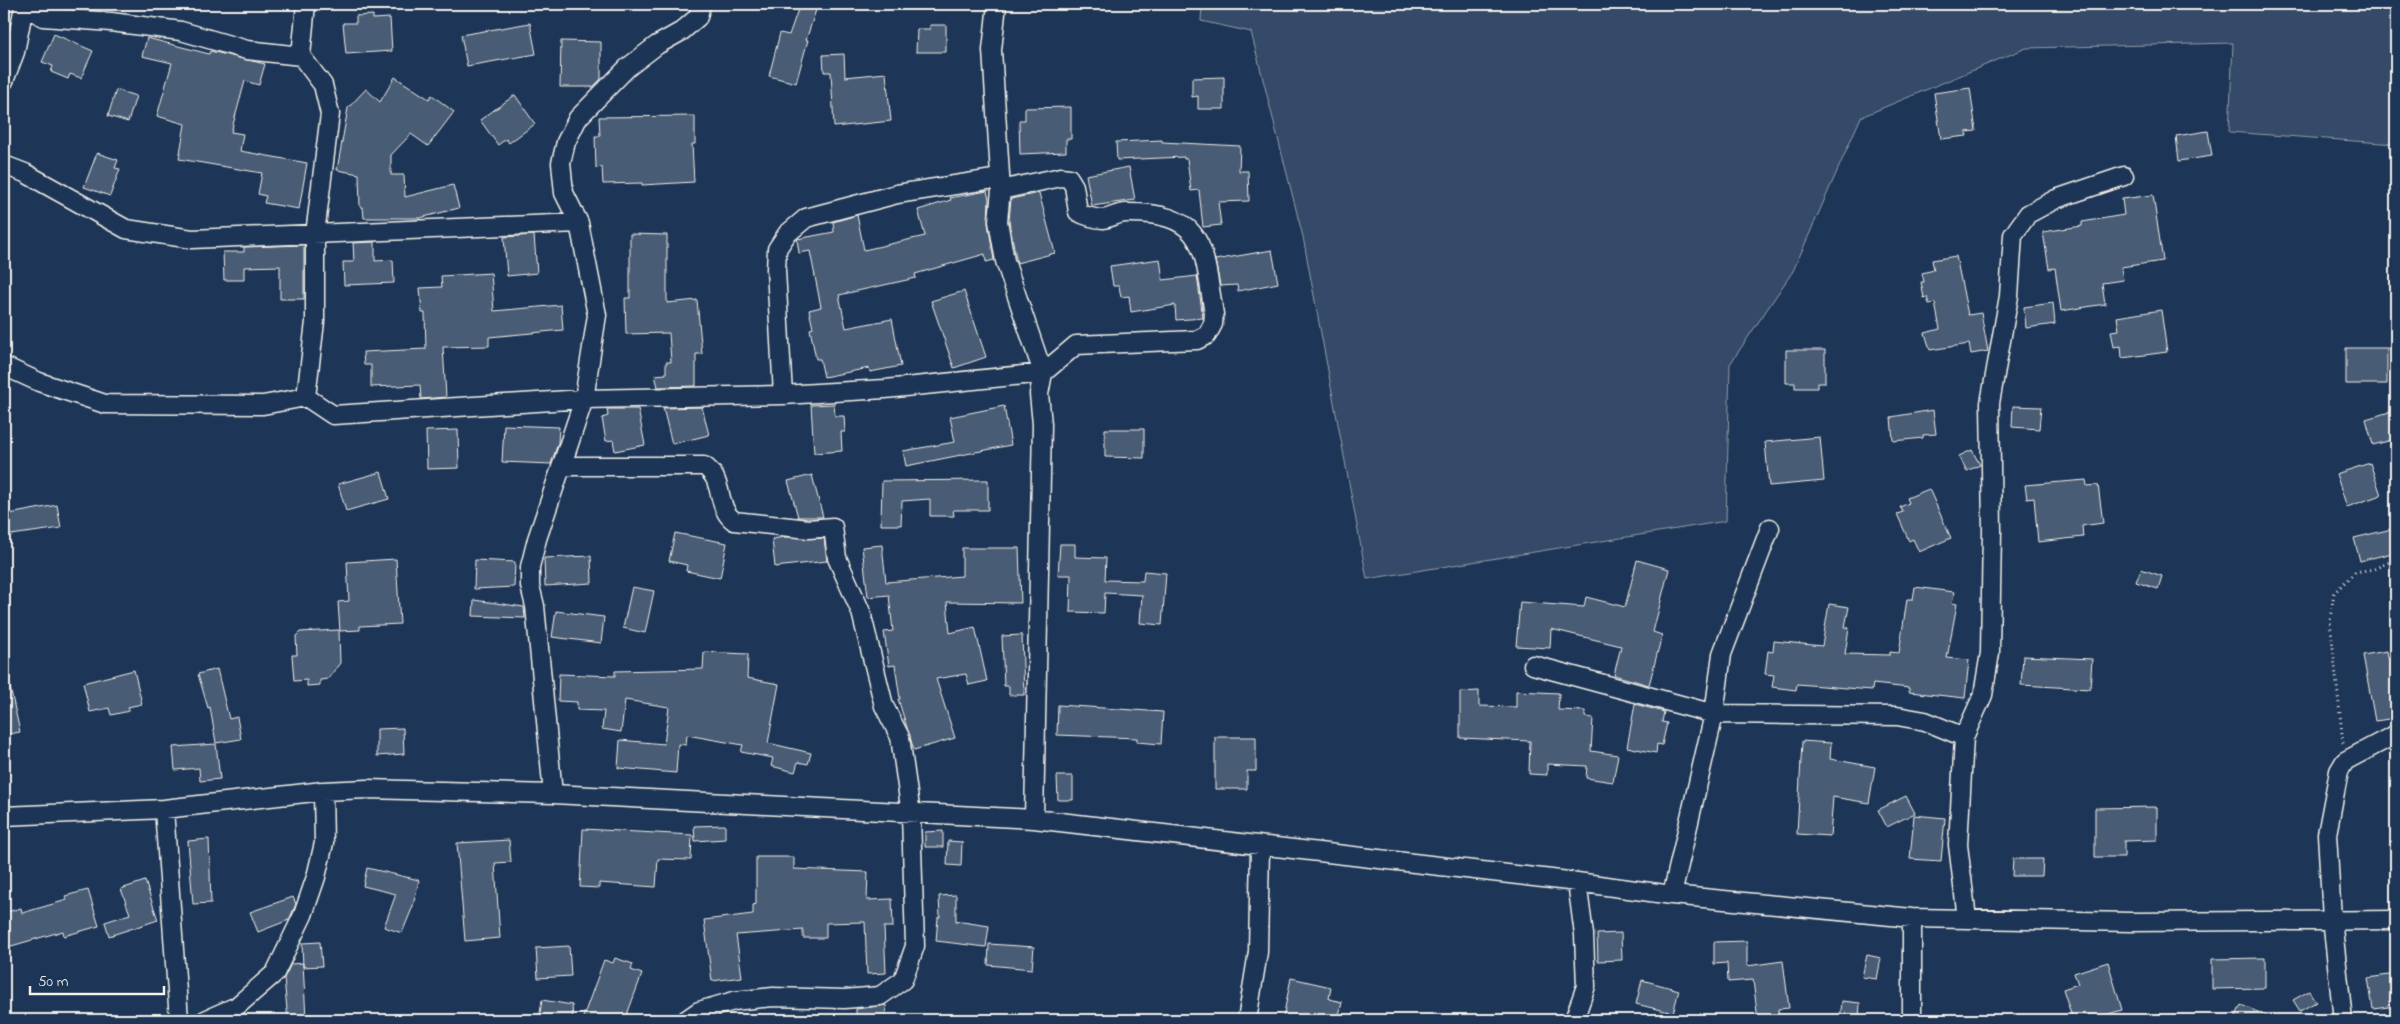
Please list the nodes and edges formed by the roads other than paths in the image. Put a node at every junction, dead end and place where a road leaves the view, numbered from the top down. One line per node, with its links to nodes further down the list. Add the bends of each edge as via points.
1 (306, 4): 5 (street)
2 (701, 4): 10 (street, via 698,17 682,32 656,45 627,68 578,118 566,142 561,162 564,193)
3 (997, 4): 9 (street, via 992,50)
4 (24, 5): 5 (street, via 43,17 181,31 248,50); 6 (street, via 15,52)
5 (301, 56): 11 (street, via 323,84 330,114)
6 (4, 81)
7 (4, 165): 11 (street, via 25,173 126,229 192,239)
8 (2124, 176): 22 (street, via 2028,214 2013,235 2009,296 1990,402 1990,653 1983,695)
9 (1001, 184): 13 (street, via 998,221 1005,261); 13 (street, via 1069,178 1074,186 1078,212 1102,219 1124,213 1154,214 1184,224 1194,234 1203,252 1214,314 1208,335 1179,342 1076,345); 14 (street, via 888,196 806,218 787,234 777,249 776,270)
10 (578, 223): 11 (street); 16 (street, via 597,315)
11 (315, 234): 15 (street, via 315,322)
12 (4, 366): 15 (street, via 39,382 105,404 262,405)
13 (1043, 373): 14 (street); 28 (street, via 1039,394 1042,424)
14 (783, 395): 16 (street)
15 (306, 397): 16 (street, via 333,415)
16 (584, 399): 17 (street)
17 (563, 466): 24 (street, via 530,567); 26 (street, via 704,466 715,475 724,509 734,521 809,529 833,528 838,558 861,612 884,706 900,737)
18 (1770, 528): 20 (street, via 1722,654)
19 (1533, 665): 20 (street)
20 (1714, 714): 22 (street, via 1897,716 1925,722); 31 (street)
21 (2396, 734): 34 (street, via 2345,761 2339,771 2327,834)
22 (1964, 737): 33 (street, via 1958,845)
23 (323, 791): 24 (street, via 367,789); 25 (street); 37 (street, via 324,843 316,877 275,973 237,1006)
24 (553, 794): 26 (street)
25 (164, 809): 27 (street); 36 (street)
26 (910, 814): 28 (street); 38 (street, via 915,946 903,980 880,996 844,999 772,997 734,1001 699,1011)
27 (4, 816)
28 (1034, 820): 29 (street)
29 (1260, 847): 30 (street); 39 (street, via 1258,952)
30 (1577, 882): 31 (street); 40 (street, via 1586,986)
31 (1672, 895): 32 (street)
32 (1912, 918): 33 (street); 41 (street)
33 (1967, 919): 34 (street, via 2131,922)
34 (2332, 919): 35 (street); 42 (street)
35 (2396, 920)
36 (179, 1020)
37 (205, 1020)
38 (686, 1020)
39 (1247, 1020)
40 (1574, 1020)
41 (1912, 1020)
42 (2343, 1020)

